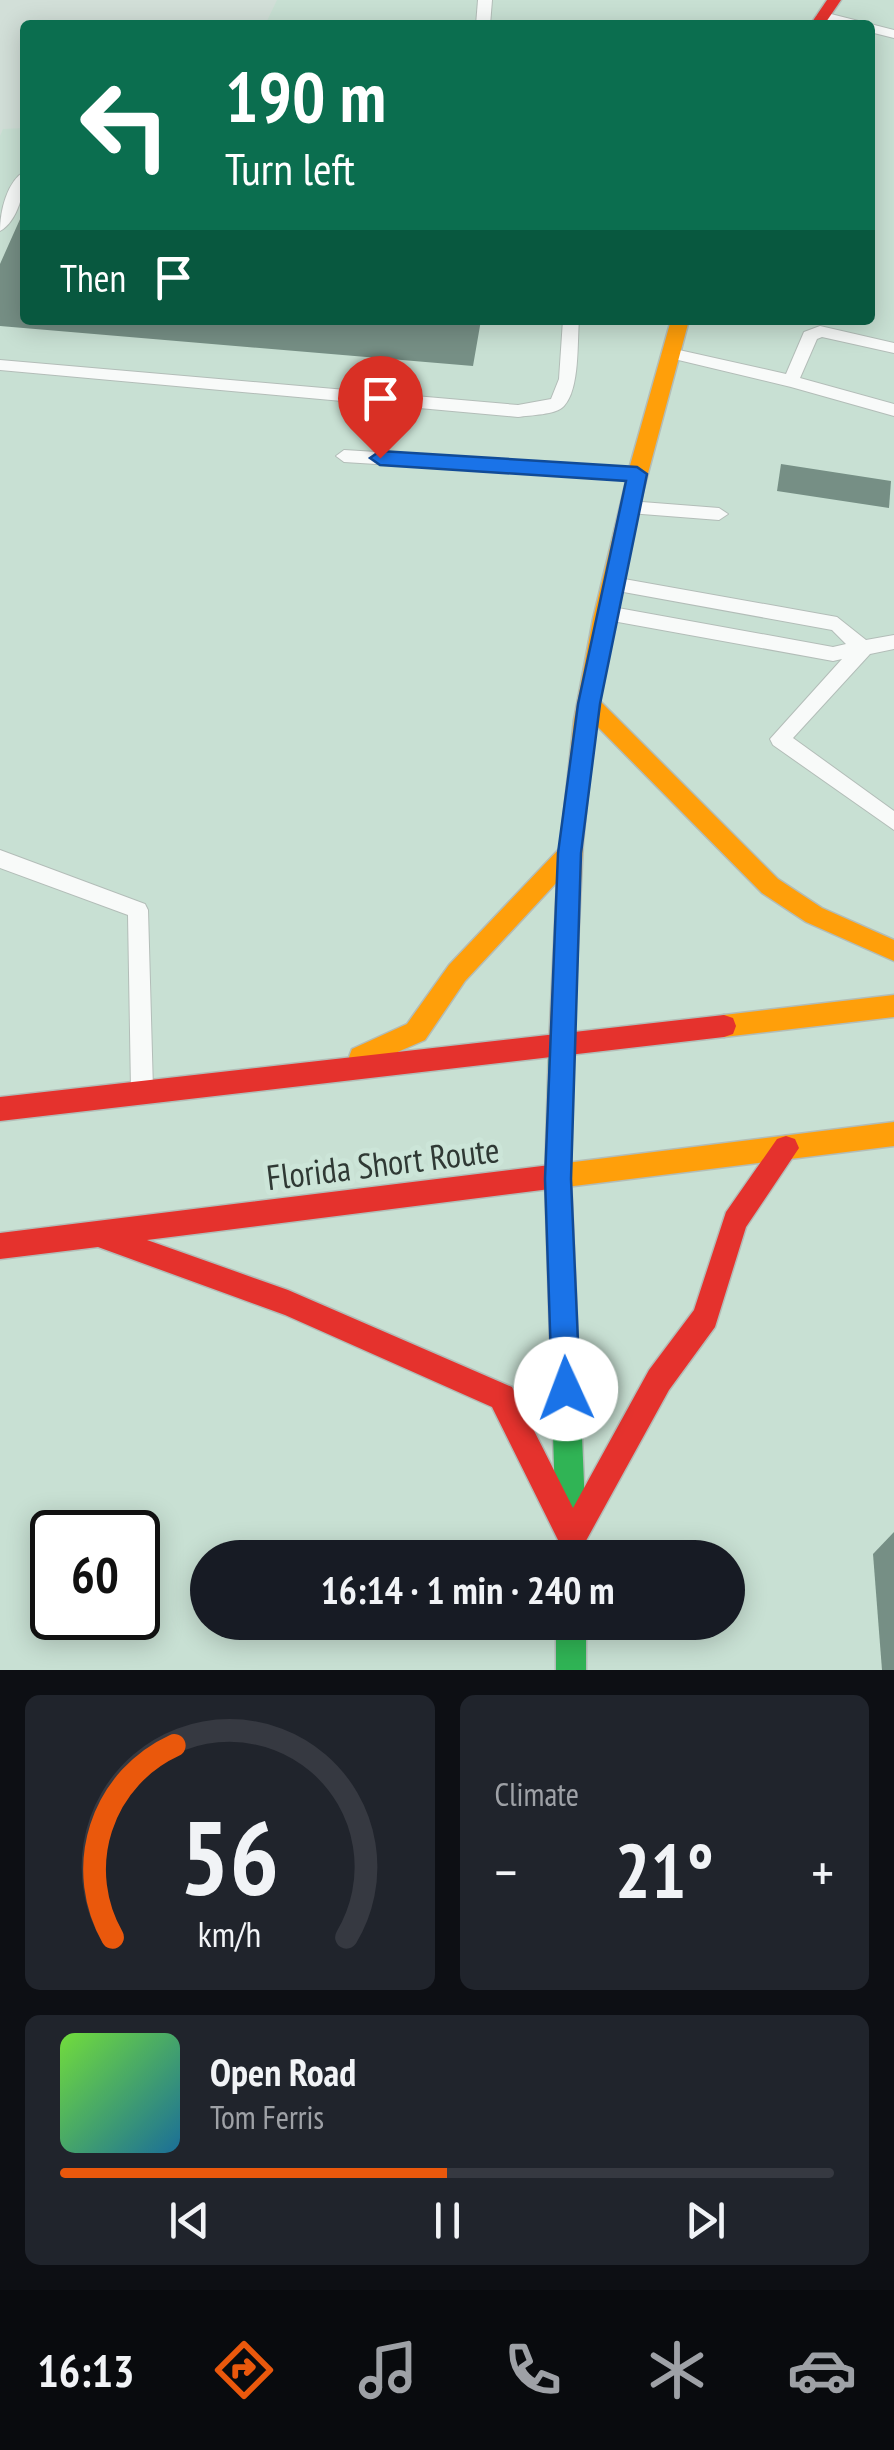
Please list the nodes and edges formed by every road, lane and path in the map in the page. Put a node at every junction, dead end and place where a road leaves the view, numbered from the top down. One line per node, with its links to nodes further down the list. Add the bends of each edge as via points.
1 (20, 185): 2 (lane)
2 (0, 226)
3 (571, 325): 7 (lane, via 568,379 557,404 518,412)
4 (678, 325): 6 (main road)
5 (894, 348): 8 (lane, via 820,331 810,336)
6 (670, 353): 8 (lane); 11 (main road)
7 (0, 364)
8 (791, 381): 9 (lane)
9 (894, 410)
10 (344, 456): 11 (lane)
11 (637, 474): 12 (main road)
12 (629, 507): 13 (lane); 14 (main road)
13 (719, 514)
14 (613, 584): 15 (main road); 17 (lane, via 837,624)
15 (608, 613): 17 (lane, via 833,654); 18 (main road)
16 (894, 642): 17 (lane)
17 (862, 649): 19 (lane, via 780,739)
18 (589, 704): 20 (main road); 22 (main road, via 774,888 850,934)
19 (894, 822)
20 (570, 853): 24 (main road); 25 (main road, via 457,973 416,1032)
21 (0, 858): 26 (lane, via 138,910)
22 (894, 950)
23 (894, 1006): 24 (main road)
24 (562, 1046): 25 (main road); 30 (main road)
25 (332, 1070): 26 (main road)
26 (142, 1092): 27 (main road)
27 (0, 1109)
28 (894, 1134): 29 (main road, Florida Short Route)
29 (786, 1148): 30 (main road, Florida Short Route); 35 (main road, via 735,1221 704,1317 660,1380)
30 (558, 1179): 31 (main road, Florida Short Route); 34 (main road)
31 (98, 1236): 32 (main road, Florida Short Route); 33 (main road, via 288,1303 502,1397)
32 (0, 1246)
33 (568, 1540)
34 (572, 1540)
35 (576, 1540)
36 (571, 1640): 37 (main road)
37 (571, 1670)

